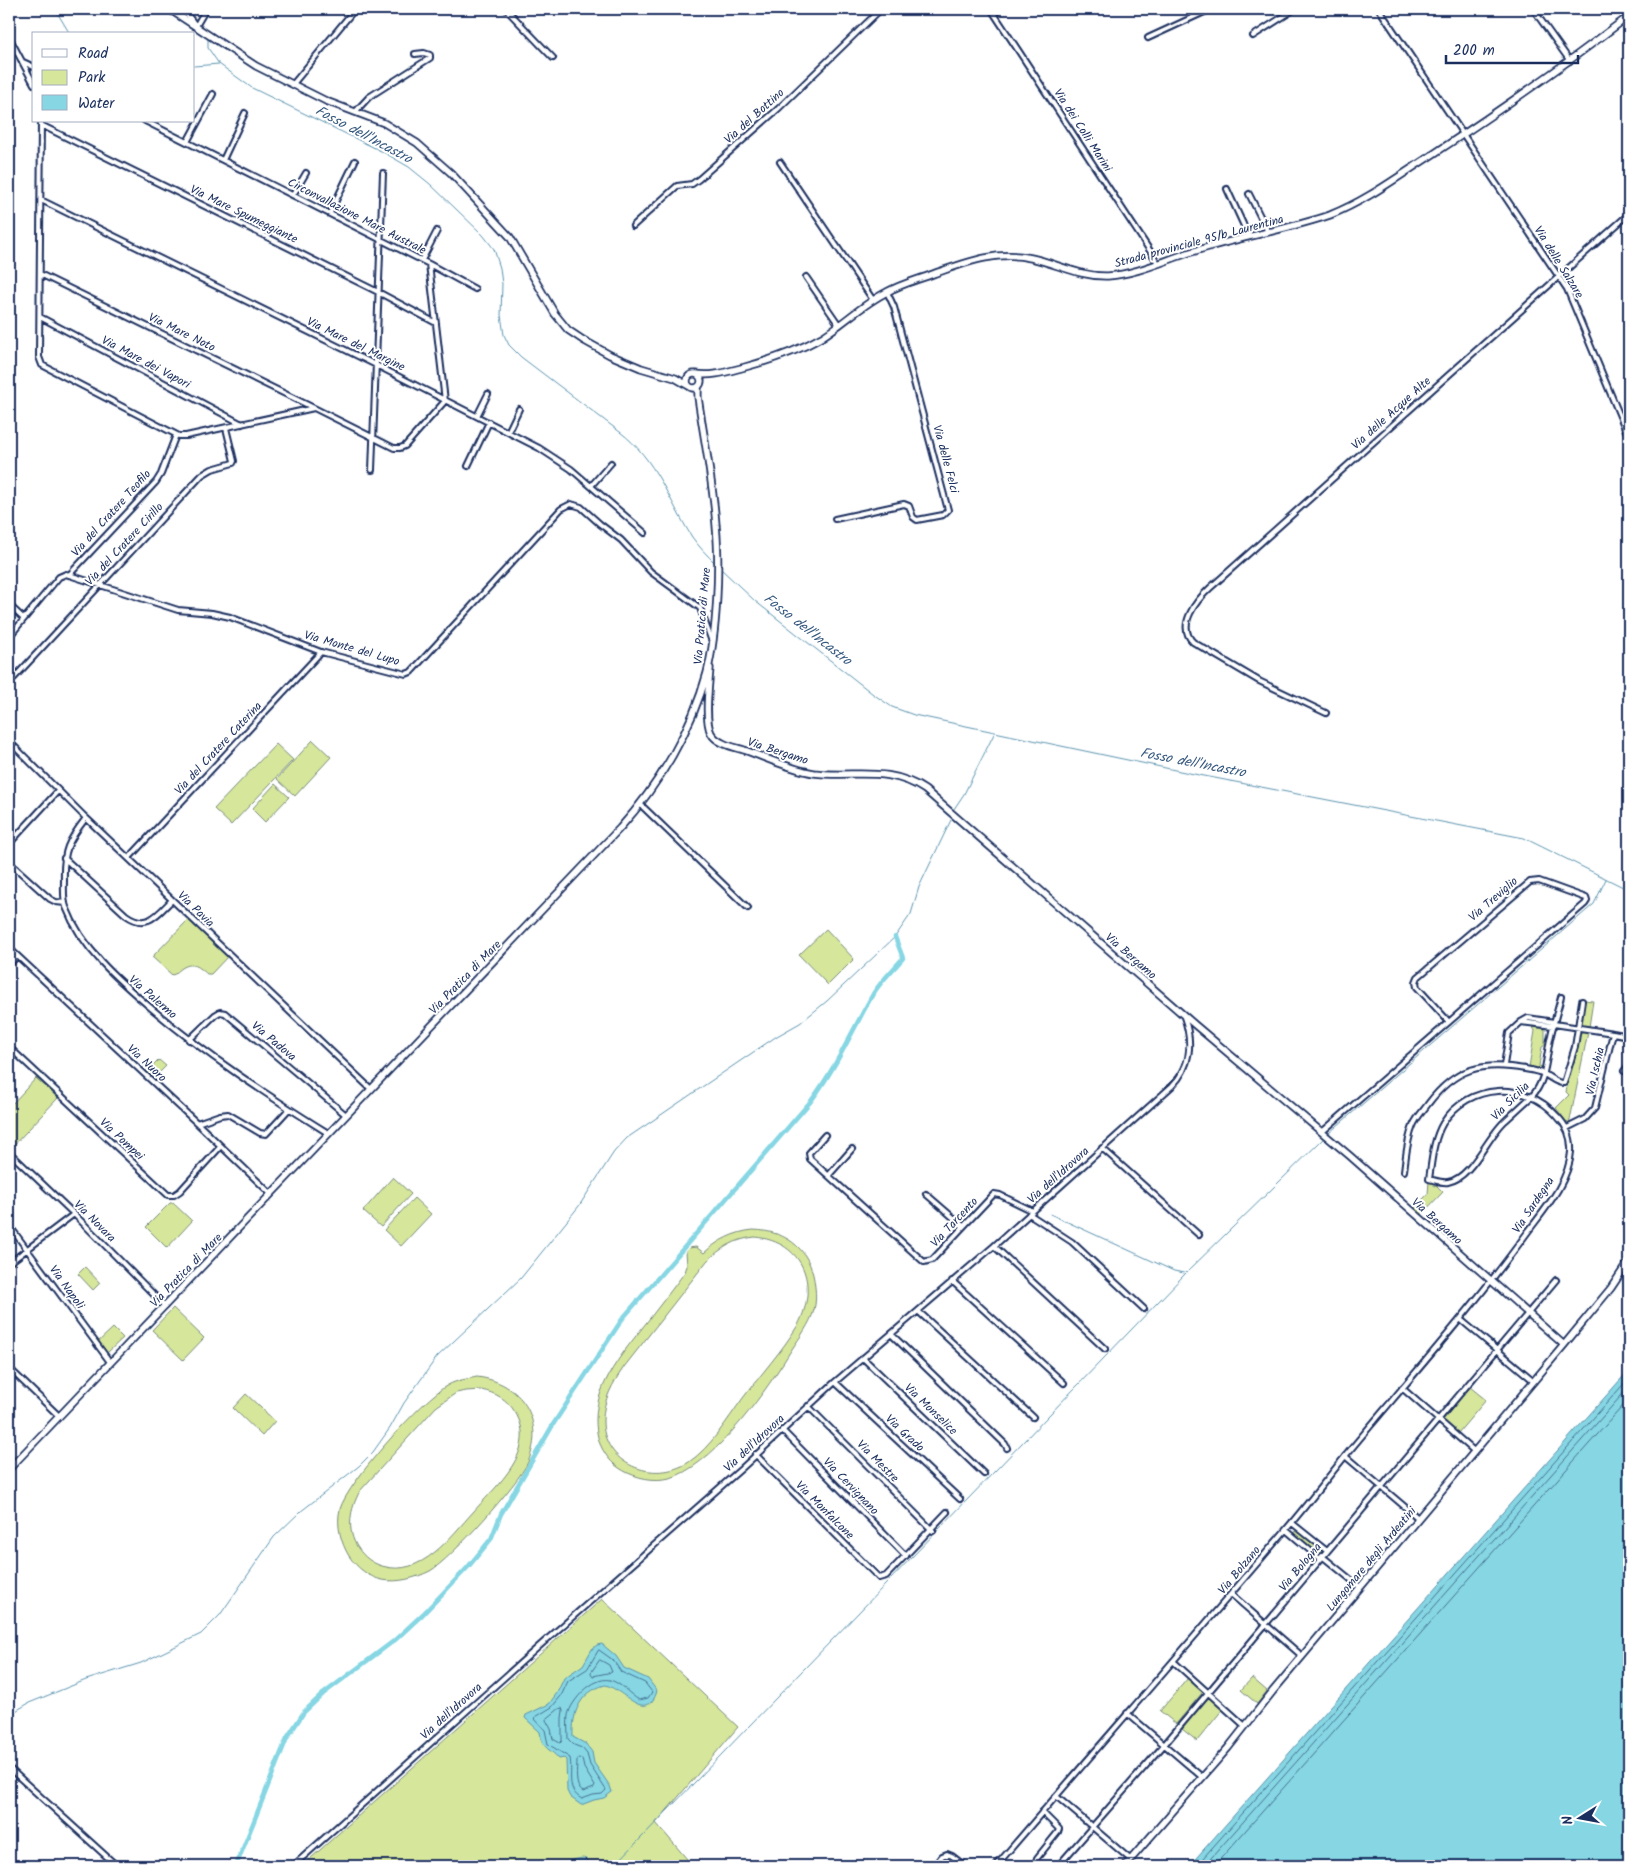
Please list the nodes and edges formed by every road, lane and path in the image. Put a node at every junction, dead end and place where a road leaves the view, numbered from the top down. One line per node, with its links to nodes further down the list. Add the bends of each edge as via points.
1 (169, 9): 13 (main road)
2 (183, 9): 13 (street)
3 (206, 9): 13 (street)
4 (354, 9): 23 (street)
5 (506, 9): 18 (street)
6 (881, 9): 42 (street, Via del Bottino, via 778,109 699,179 692,184 676,186)
7 (991, 9): 48 (street, Via dei Colli Marini)
8 (1211, 9): 16 (street)
9 (1295, 9): 14 (street)
10 (1380, 9): 29 (street, Via delle Salzare)
11 (1533, 9): 19 (street)
12 (1629, 16): 19 (main road, Strada provinciale 95/b Laurentina)
13 (196, 26): 23 (main road, via 256,66)
14 (1253, 36)
15 (9, 37): 20 (street)
16 (1148, 38)
17 (415, 54): 25 (street, via 424,52 430,57 369,97)
18 (553, 58)
19 (1570, 61): 29 (main road, Strada provinciale 95/b Laurentina)
20 (23, 62): 21 (street); 22 (street)
21 (32, 66)
22 (32, 80)
23 (293, 84): 25 (main road, via 326,101)
24 (213, 94): 30 (street)
25 (356, 111): 64 (main road, via 390,126 417,143 461,183 514,243 554,314 568,330 616,358)
26 (245, 113): 31 (street)
27 (147, 122): 30 (street, Circonvallazione Mare Australe)
28 (41, 123): 39 (street); 54 (street, Via Mare Spumeggiante)
29 (1463, 134): 44 (main road, Strada provinciale 95/b Laurentina, via 1343,209); 52 (street, Via delle Salzare)
30 (187, 142): 31 (street, Circonvallazione Mare Australe)
31 (223, 160): 38 (street, Circonvallazione Mare Australe)
32 (355, 161): 40 (street)
33 (780, 162): 56 (street)
34 (306, 173): 38 (street)
35 (383, 173): 46 (street)
36 (1227, 189): 45 (street)
37 (1249, 194): 44 (street)
38 (293, 195): 40 (street, Circonvallazione Mare Australe)
39 (41, 200): 50 (street); 60 (street, Via Mare del Margine)
40 (330, 214): 46 (street, Circonvallazione Mare Australe)
41 (1629, 214): 52 (street, Via delle Acque Alte)
42 (632, 226)
43 (437, 231): 47 (street)
44 (1268, 232): 45 (main road, Strada provinciale 95/b Laurentina)
45 (1250, 237): 48 (main road, Strada provinciale 95/b Laurentina)
46 (380, 238): 47 (street, Circonvallazione Mare Australe); 54 (street)
47 (422, 260): 49 (street, Circonvallazione Mare Australe)
48 (1158, 263): 55 (main road, Strada provinciale 95/b Laurentina, via 1098,276 1080,274 1025,257 994,256)
49 (429, 264): 53 (street); 58 (street, Circonvallazione Mare Australe)
50 (40, 274): 57 (street); 70 (street, Via Mare Noto)
51 (806, 277): 59 (street)
52 (1559, 277): 79 (street, Via delle Salzare, via 1573,300); 94 (street, Via delle Acque Alte, via 1208,590 1188,618 1187,629 1194,643 1259,681)
53 (475, 289)
54 (378, 292): 58 (street, Via Mare Spumeggiante); 60 (street)
55 (887, 292): 56 (main road, Strada provinciale 95/b Laurentina); 84 (street, Via delle Felci, via 894,307 948,510 943,515 917,520 910,507 904,504)
56 (874, 300): 59 (main road, Strada provinciale 95/b Laurentina)
57 (40, 317): 74 (street, Via Mare dei Vapori); 77 (street, via 39,358 42,365)
58 (436, 323): 69 (street, Circonvallazione Mare Australe)
59 (839, 325): 62 (main road, Strada provinciale 95/b Laurentina, via 790,352)
60 (376, 365): 69 (street, Via Mare del Margine); 78 (street)
61 (696, 374): 62 (main road, Strada provinciale 95/b Laurentina); 63 (main road); 65 (main road, via 701,378)
62 (712, 375): 65 (main road, Strada provinciale 95/b Laurentina)
63 (688, 376): 64 (main road); 66 (main road)
64 (675, 378): 66 (main road)
65 (700, 385): 66 (main road); 68 (main road, Via Pratica di Mare)
66 (690, 387): 68 (main road, Via Pratica di Mare)
67 (488, 394): 72 (street)
68 (698, 397): 91 (main road, Via Pratica di Mare, via 716,522)
69 (445, 401): 72 (street, Via Mare del Margine); 78 (street, via 404,447 396,448)
70 (314, 408): 74 (street); 78 (street)
71 (519, 409): 76 (street)
72 (477, 416): 73 (street, Via Mare del Margine)
73 (489, 422): 76 (street, Via Mare del Margine); 81 (street)
74 (242, 424): 75 (street)
75 (226, 428): 77 (street); 87 (street, Via del Cratere Cirillo, via 233,463 202,475)
76 (508, 432): 83 (street, Via Mare del Margine, via 553,456)
77 (176, 435): 86 (street, Via del Cratere Teofilo, via 156,482)
78 (373, 437): 82 (street)
79 (1629, 438)
80 (611, 463): 83 (street)
81 (468, 466)
82 (372, 470)
83 (590, 486): 85 (street, Via Mare del Margine)
84 (835, 519)
85 (645, 533)
86 (68, 575): 87 (street, Via Monte del Lupo); 89 (street, via 59,577)
87 (100, 585): 92 (street, Via Monte del Lupo, via 178,610 230,617); 93 (street, Via del Cratere Cirillo)
88 (9, 605): 89 (street)
89 (24, 619): 90 (street)
90 (9, 637)
91 (712, 642): 92 (street, Via Monte del Lupo, via 698,606 648,569 623,542 583,508 571,504 561,509 411,672 402,674); 97 (main road, Via Pratica di Mare, via 706,674 692,714 668,761); 111 (main road, Via Bergamo, via 708,722 715,738 799,770 879,774 902,778 921,787)
92 (321, 652): 101 (street, Via del Cratere Caterina)
93 (14, 678)
94 (1326, 713)
95 (9, 741): 96 (street, Via Pavia)
96 (58, 791): 98 (street, Via Pavia); 99 (street)
97 (640, 804): 105 (street); 123 (main road, Via Pratica di Mare)
98 (86, 818): 100 (street, Via Palermo, via 71,837); 101 (street, Via Pavia)
99 (9, 844)
100 (64, 858): 103 (street, via 133,920 151,919); 104 (street, Via Palermo)
101 (129, 858): 103 (street, Via Pavia)
102 (9, 862): 104 (street, via 50,898)
103 (172, 900): 123 (street, Via Pavia)
104 (65, 903): 117 (street, Via Palermo, via 82,937 106,967)
105 (748, 908)
106 (9, 948): 107 (street, Via Nuoro)
107 (17, 956): 108 (street); 127 (street, Via Nuoro)
108 (9, 965)
109 (1561, 997): 113 (street, Via Sicilia)
110 (1582, 1000): 114 (street)
111 (1183, 1014): 129 (main road, Via Bergamo); 133 (street, Via dell'Idrovora, via 1189,1048 1183,1072 1172,1086)
112 (1449, 1022): 112 (street, Via Treviglio, via 1585,904 1586,898 1539,881 1530,882 1418,977 1418,988); 129 (street, Via Treviglio)
113 (1553, 1024): 114 (street, Via Ischia); 120 (street, Via Ischia, via 1521,1022 1509,1033); 122 (street, Via Sicilia)
114 (1578, 1028): 115 (street, Via Ischia); 122 (street, via 1564,1084)
115 (1613, 1033): 116 (street); 128 (street, Via Ischia, via 1596,1108 1585,1119)
116 (1629, 1036)
117 (189, 1040): 125 (street, Via Palermo); 126 (street, Via Padova, via 214,1015 224,1013)
118 (9, 1047): 132 (street, Via Pompei, via 168,1195 180,1191)
119 (1629, 1065): 121 (street)
120 (1504, 1066): 122 (street); 136 (street, via 1478,1067 1456,1076 1440,1088 1414,1123)
121 (1624, 1071)
122 (1543, 1074): 124 (street, Via Sicilia)
123 (371, 1089): 126 (main road, Via Pratica di Mare)
124 (1531, 1097): 124 (street, Via Sicilia, via 1496,1129 1464,1172 1449,1182 1429,1179 1439,1131 1458,1106 1474,1096 1492,1091 1510,1091); 128 (street, via 1554,1112)
125 (289, 1109): 127 (street, via 266,1134 228,1114); 130 (street, Via Palermo)
126 (346, 1115): 130 (main road, Via Pratica di Mare)
127 (197, 1123): 132 (street, Via Nuoro)
128 (1567, 1128): 151 (street, Via Sardegna, via 1571,1150 1565,1175)
129 (1322, 1132): 151 (main road, Via Bergamo)
130 (328, 1133): 138 (main road, Via Pratica di Mare)
131 (825, 1135): 137 (street, Via Tarcento, via 809,1155)
132 (221, 1146): 138 (street, Via Nuoro)
133 (1102, 1148): 140 (street, Via dell'Idrovora); 144 (street)
134 (852, 1149): 137 (street)
135 (9, 1152): 141 (street, Via Novara)
136 (1404, 1171)
137 (828, 1175): 143 (street, Via Tarcento, via 924,1262 932,1260)
138 (271, 1194): 152 (main road, Via Pratica di Mare)
139 (926, 1194): 143 (street)
140 (1031, 1212): 143 (street, Via Tarcento, via 996,1194); 145 (street, Via dell'Idrovora); 153 (street, via 1072,1242)
141 (74, 1214): 146 (street); 152 (street, Via Novara)
142 (9, 1225): 146 (street, Via Napoli)
143 (963, 1226)
144 (1199, 1235)
145 (994, 1246): 150 (street, Via dell'Idrovora); 159 (street)
146 (27, 1249): 148 (street); 162 (street, Via Napoli)
147 (1629, 1261): 158 (main road, Lungomare degli Ardeatini)
148 (9, 1263)
149 (1556, 1280): 155 (street, Via Bologna)
150 (952, 1281): 154 (street, Via dell'Idrovora); 166 (street)
151 (1492, 1282): 155 (main road, Via Bergamo); 156 (street, Via Bolzano)
152 (165, 1306): 162 (main road, Via Pratica di Mare)
153 (1144, 1308)
154 (918, 1310): 157 (street, Via dell'Idrovora); 170 (street)
155 (1527, 1313): 158 (main road, Via Bergamo); 160 (street, Via Bologna)
156 (1460, 1319): 160 (street); 167 (street, Via Bolzano)
157 (892, 1334): 161 (street, Via dell'Idrovora); 173 (street)
158 (1564, 1345): 164 (main road, Lungomare degli Ardeatini)
159 (1105, 1349)
160 (1496, 1350): 164 (street); 171 (street, Via Bologna)
161 (863, 1358): 165 (street, Via dell'Idrovora); 178 (street, Via Monselice)
162 (110, 1362): 169 (main road, Via Pratica di Mare)
163 (9, 1368): 169 (street)
164 (1534, 1381): 174 (main road, Lungomare degli Ardeatini)
165 (836, 1382): 168 (street, Via dell'Idrovora); 180 (street, Via Grado)
166 (1064, 1383)
167 (1402, 1388): 171 (street); 176 (street, Via Bolzano)
168 (808, 1406): 172 (street, Via dell'Idrovora); 184 (street, Via Mestre)
169 (59, 1416): 177 (main road, Via Pratica di Mare)
170 (1033, 1417)
171 (1438, 1419): 174 (street); 179 (street, Via Bologna)
172 (782, 1430): 175 (street, Via dell'Idrovora); 187 (street, Via Cervignano)
173 (1007, 1448)
174 (1474, 1451): 182 (main road, Lungomare degli Ardeatini)
175 (755, 1454): 187 (street, Via Monfalcone, via 877,1577 881,1579); 205 (street, Via dell'Idrovora)
176 (1345, 1456): 179 (street); 183 (street, Via Bolzano)
177 (9, 1469)
178 (984, 1474)
179 (1381, 1487): 182 (street); 186 (street, Via Bologna)
180 (960, 1499)
181 (947, 1512): 184 (street)
182 (1418, 1518): 189 (main road, Lungomare degli Ardeatini)
183 (1292, 1522): 185 (street, Via Bolzano); 186 (street)
184 (932, 1530): 187 (street)
185 (1286, 1530): 188 (street); 190 (street, Via Bolzano)
186 (1327, 1551): 188 (street, Via Bologna)
187 (906, 1556)
188 (1321, 1558): 189 (street); 191 (street, Via Bologna)
189 (1360, 1588): 192 (main road, Lungomare degli Ardeatini)
190 (1231, 1594): 191 (street); 193 (street, Via Bolzano)
191 (1265, 1624): 192 (street); 194 (street, Via Bologna)
192 (1302, 1656): 196 (main road, Lungomare degli Ardeatini)
193 (1173, 1661): 194 (street); 195 (street, Via Bolzano)
194 (1208, 1693): 196 (street); 197 (street, Via Bologna)
195 (1127, 1713): 197 (street); 200 (street, Via Bolzano)
196 (1245, 1726): 199 (main road, Lungomare degli Ardeatini)
197 (1164, 1744): 199 (street); 202 (street, Via Bologna)
198 (9, 1768): 204 (street)
199 (1202, 1777): 203 (main road, Lungomare degli Ardeatini)
200 (1056, 1796): 201 (street, Via Bolzano); 202 (street)
201 (1042, 1812): 208 (street, Via Bolzano); 209 (street, via 1059,1829 1037,1858)
202 (1092, 1827): 203 (street); 210 (street, Via Bologna)
203 (1131, 1860): 211 (main road, Lungomare degli Ardeatini)
204 (117, 1866)
205 (292, 1866)
206 (934, 1866): 207 (street, via 946,1854)
207 (965, 1866)
208 (996, 1866)
209 (1040, 1866)
210 (1058, 1866)
211 (1125, 1866)

